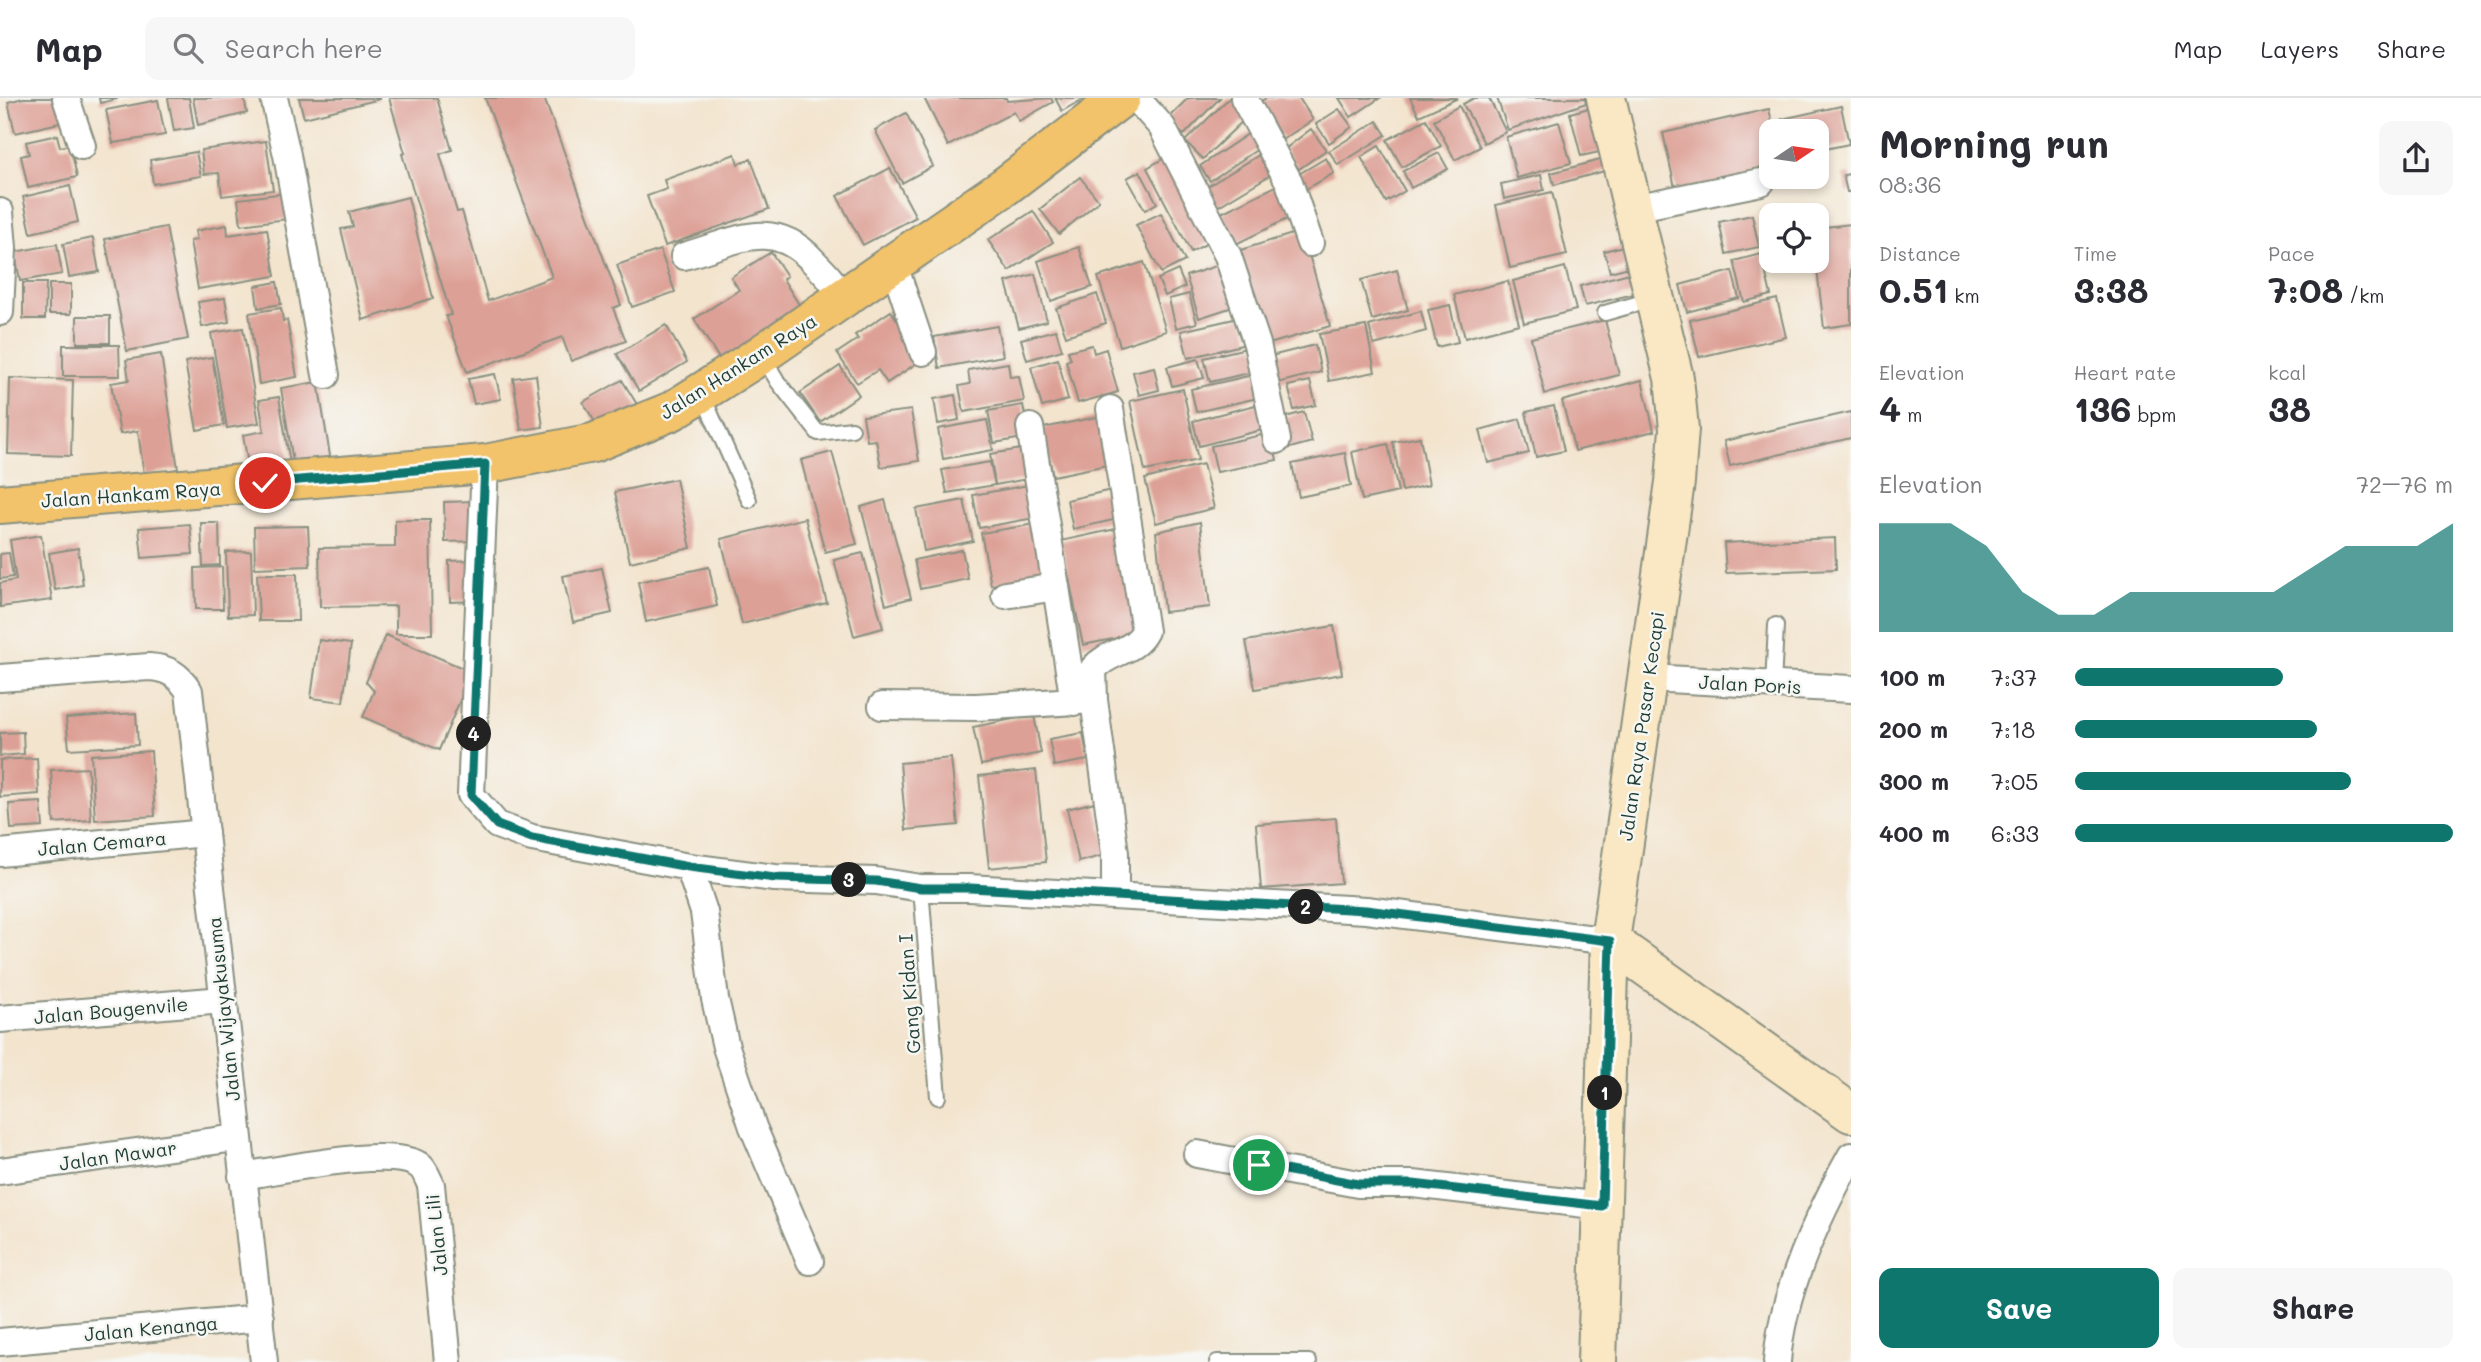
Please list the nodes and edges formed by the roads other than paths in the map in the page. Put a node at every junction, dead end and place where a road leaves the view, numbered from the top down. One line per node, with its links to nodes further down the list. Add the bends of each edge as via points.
1 (66, 98): 6 (street)
2 (274, 98): 18 (street)
3 (1244, 98): 10 (street, via 1289,182)
4 (1606, 98): 8 (street, Jalan Raya Pasar Kecapi)
5 (1118, 100): 12 (main road, Jalan Hankam Raya, via 1004,187); 24 (street, via 1161,127 1228,256 1256,344)
6 (82, 146)
7 (1759, 181): 8 (street)
8 (1634, 208): 13 (street, Jalan Raya Pasar Kecapi)
9 (0, 212): 15 (street)
10 (1310, 243)
11 (684, 256): 14 (street, via 761,234 777,235 806,253)
12 (893, 262): 14 (main road, Jalan Hankam Raya); 17 (street)
13 (1656, 299): 16 (lane); 32 (street, Jalan Raya Pasar Kecapi, via 1674,378 1679,429)
14 (843, 300): 19 (main road, Jalan Hankam Raya)
15 (0, 312)
16 (1605, 313)
17 (923, 352)
18 (326, 375)
19 (775, 376): 20 (main road, Jalan Hankam Raya); 23 (lane, via 818,433)
20 (702, 393): 25 (main road, Jalan Hankam Raya, via 593,443); 26 (lane)
21 (1110, 409): 35 (street, via 1145,631 1138,644 1101,659 1093,669)
22 (1030, 427): 28 (street)
23 (852, 429)
24 (1277, 440)
25 (485, 464): 27 (main road, Jalan Hankam Raya); 39 (street, via 471,795 497,825 532,838)
26 (749, 499)
27 (0, 504)
28 (1056, 587): 29 (street); 35 (street)
29 (1005, 595)
30 (1776, 625): 33 (lane)
31 (0, 678): 37 (street, Jalan Wijayakusuma, via 130,667 164,668 181,678 189,691)
32 (1648, 678): 33 (street, Jalan Poris); 42 (street, Jalan Raya Pasar Kecapi)
33 (1773, 686): 34 (street, Jalan Poris)
34 (1851, 689)
35 (1084, 701): 36 (street); 41 (street, via 1109,791)
36 (882, 706)
37 (205, 833): 38 (street, Jalan Cemara); 43 (street, Jalan Wijayakusuma)
38 (0, 853)
39 (689, 867): 40 (street); 53 (street, via 704,912 726,1047 753,1127)
40 (921, 888): 41 (street); 45 (lane, Gang Kidan I)
41 (1115, 896): 42 (street, via 1366,910)
42 (1610, 941): 46 (street); 52 (street, Jalan Raya Pasar Kecapi)
43 (223, 1000): 44 (street, Jalan Bougenvile); 47 (street, Jalan Wijayakusuma)
44 (0, 1019)
45 (938, 1097)
46 (1851, 1114)
47 (236, 1138): 50 (street, Jalan Mawar); 51 (street, Jalan Wijayakusuma)
48 (1197, 1154): 52 (street, via 1358,1184 1413,1184)
49 (1851, 1156): 61 (street, via 1800,1268 1779,1332)
50 (0, 1171)
51 (242, 1176): 54 (street, Jalan Wijayakusuma); 57 (street, Jalan Lili, via 365,1158 406,1158 422,1167 431,1185)
52 (1602, 1206): 60 (street, Jalan Raya Pasar Kecapi)
53 (810, 1261)
54 (260, 1318): 55 (street, Jalan Kenanga); 56 (street, Jalan Wijayakusuma)
55 (0, 1342)
56 (264, 1362)
57 (449, 1362)
58 (1217, 1362): 59 (lane)
59 (1309, 1362)
60 (1597, 1362)
61 (1777, 1362)

